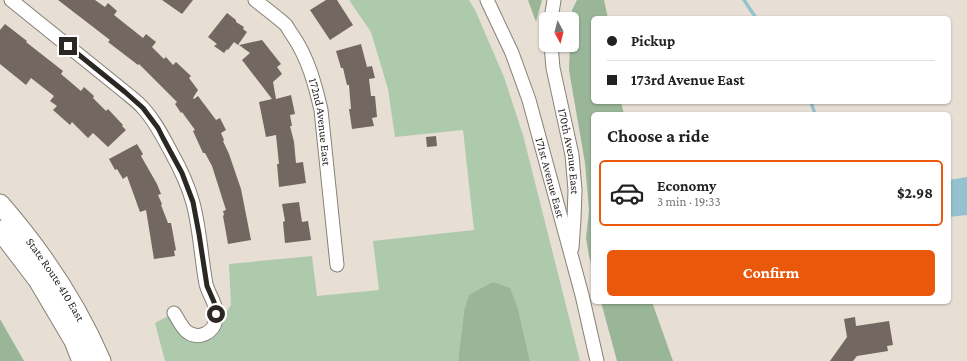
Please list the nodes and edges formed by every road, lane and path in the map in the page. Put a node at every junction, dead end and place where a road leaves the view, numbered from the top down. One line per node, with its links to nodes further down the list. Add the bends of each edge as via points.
1 (11, 0): 11 (street, via 143,108 158,128 182,173 193,202 207,286 214,302 214,326 208,333 190,333)
2 (255, 0): 10 (street, 172nd Avenue East, via 286,26 300,46 316,88 321,110)
3 (487, 0): 9 (street, 171st Avenue East, via 512,54 529,100)
4 (554, 0): 5 (street)
5 (552, 12)
6 (552, 52): 9 (street, 170th Avenue East, via 572,155 575,197)
7 (0, 204): 13 (highway, State Route 410 East, via 62,286)
8 (0, 230): 12 (highway, State Route 410 East, via 38,280 74,341)
9 (572, 258): 14 (street, 171st Avenue East)
10 (337, 265)
11 (174, 313)
12 (82, 361)
13 (101, 361)
14 (597, 361)

